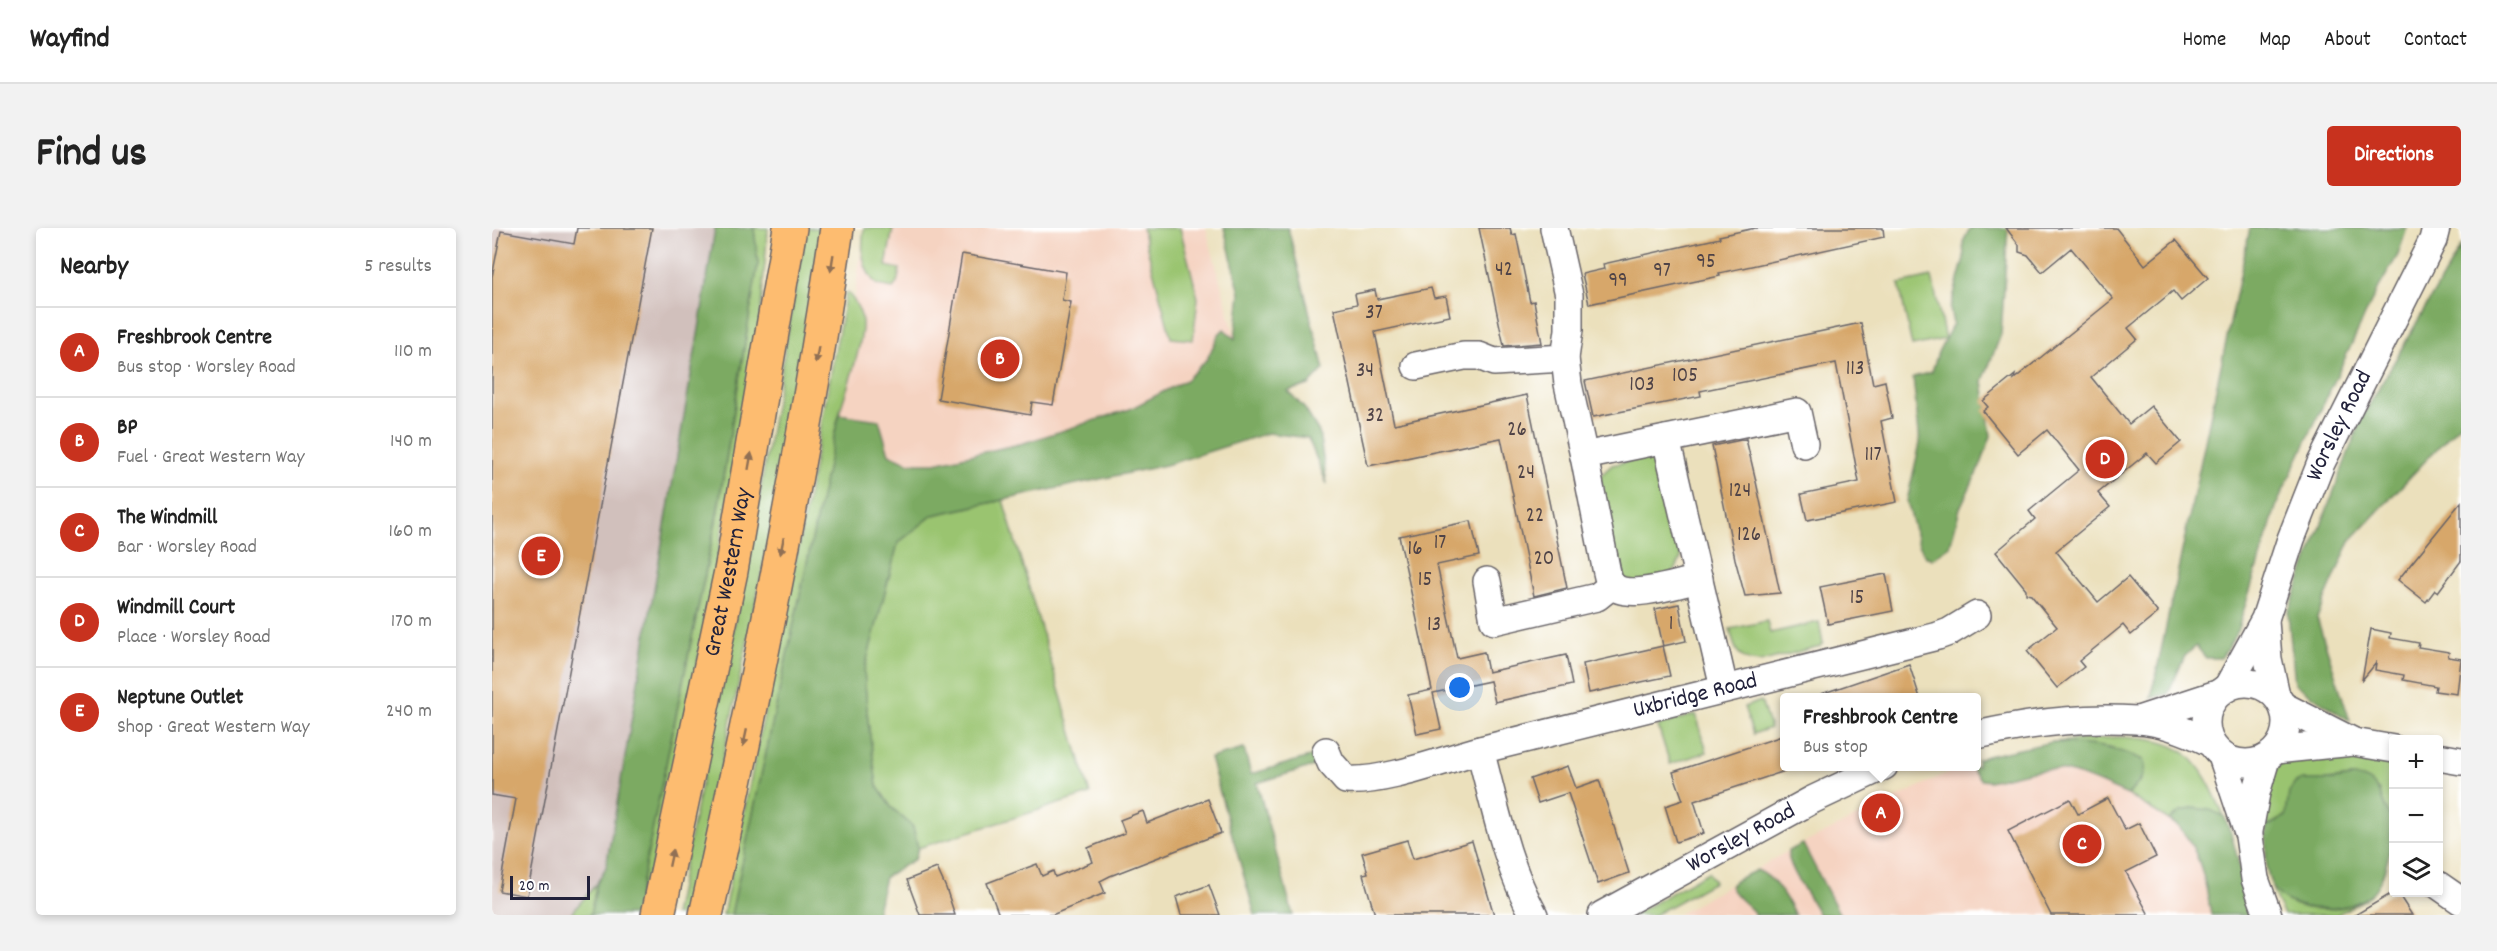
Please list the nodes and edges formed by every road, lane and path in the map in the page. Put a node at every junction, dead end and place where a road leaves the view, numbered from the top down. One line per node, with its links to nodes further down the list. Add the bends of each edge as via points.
1 (790, 228): 32 (main road, Great Western Way, one-way to 1, via 730,572)
2 (837, 228): 33 (main road, Great Western Way, one-way to 33, via 753,699)
3 (1557, 229): 5 (street, via 1570,303)
4 (2438, 232): 14 (street, Worsley Road, via 2321,463)
5 (1565, 358): 6 (street, via 1494,362 1464,356); 9 (street)
6 (1416, 366)
7 (1666, 439): 8 (street, via 1797,412); 9 (street); 10 (street)
8 (1804, 444)
9 (1584, 456): 12 (street)
10 (1699, 579): 12 (street, via 1635,592 1621,591); 15 (street)
11 (1486, 581): 12 (street, via 1494,621 1597,597)
12 (1612, 585)
13 (1977, 615): 15 (street, Uxbridge Road, via 1949,633)
14 (2265, 619): 16 (street, Worsley Road); 17 (street, Worsley Road, via 2268,659)
15 (1724, 688): 23 (street, Uxbridge Road)
16 (2223, 691): 17 (street, via 2239,684 2252,684 2265,687); 18 (street); 22 (street, Worsley Road, via 2207,714 2206,727)
17 (2279, 701): 20 (street); 25 (street, Worsley Road, via 2287,726 2284,739)
18 (2138, 720): 19 (street, via 2042,722); 22 (street, via 2192,734)
19 (1981, 734)
20 (2353, 742): 21 (street); 25 (street)
21 (2389, 748)
22 (2216, 749): 25 (street, via 2234,762 2247,764); 29 (street, Worsley Road)
23 (1480, 750): 24 (street, Uxbridge Road, via 1357,781 1346,780); 34 (street, via 1504,842)
24 (1326, 751)
25 (2271, 754): 29 (street, Worsley Road, via 2256,793)
26 (2443, 758): 27 (street)
27 (2461, 761)
28 (1873, 771): 35 (street, Worsley Road, via 1812,800)
29 (2249, 836): 36 (street, via 2255,879)
30 (2443, 888): 31 (street)
31 (2461, 901)
32 (658, 915)
33 (706, 915)
34 (1534, 915)
35 (1602, 915)
36 (2268, 915)

